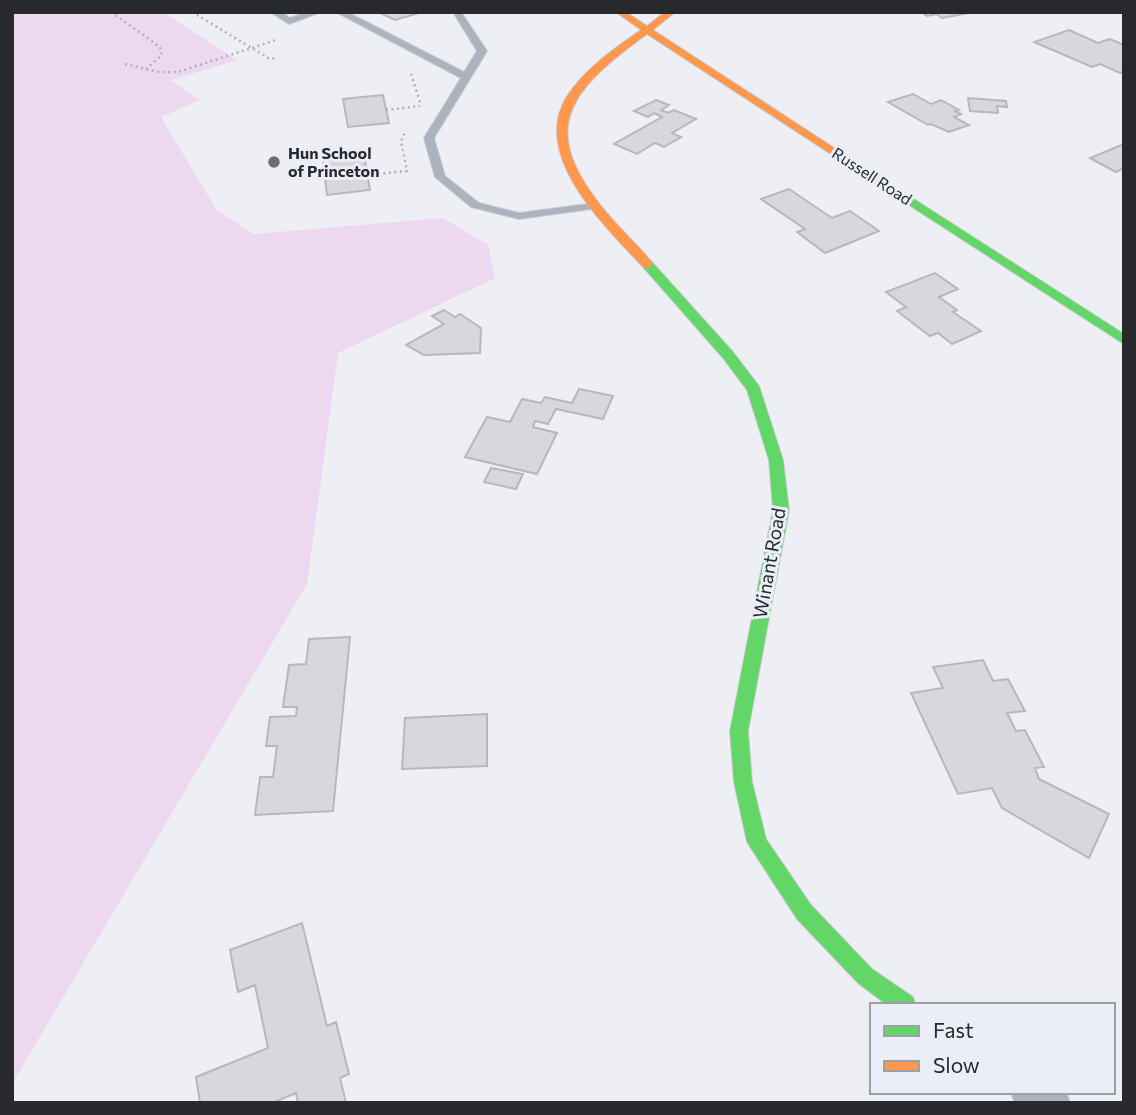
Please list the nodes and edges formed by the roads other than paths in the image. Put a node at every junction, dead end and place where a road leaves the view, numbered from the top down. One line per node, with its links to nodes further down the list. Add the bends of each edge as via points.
1 (274, 12): 2 (lane, via 289,21)
2 (317, 12)
3 (340, 12): 8 (lane)
4 (457, 12): 8 (lane, via 482,51)
5 (620, 12): 7 (street, Russell Road)
6 (671, 12): 7 (street, Winant Road)
7 (646, 29): 9 (street, Winant Road, via 589,75 564,113 561,133 570,173); 10 (street, Russell Road)
8 (466, 77): 9 (lane, via 429,138 440,177 475,205 519,216)
9 (595, 206): 11 (street, Winant Road, via 754,389 776,460 781,510 739,731 743,782 757,842 803,912 865,976)
10 (1124, 340)
11 (902, 1003)

